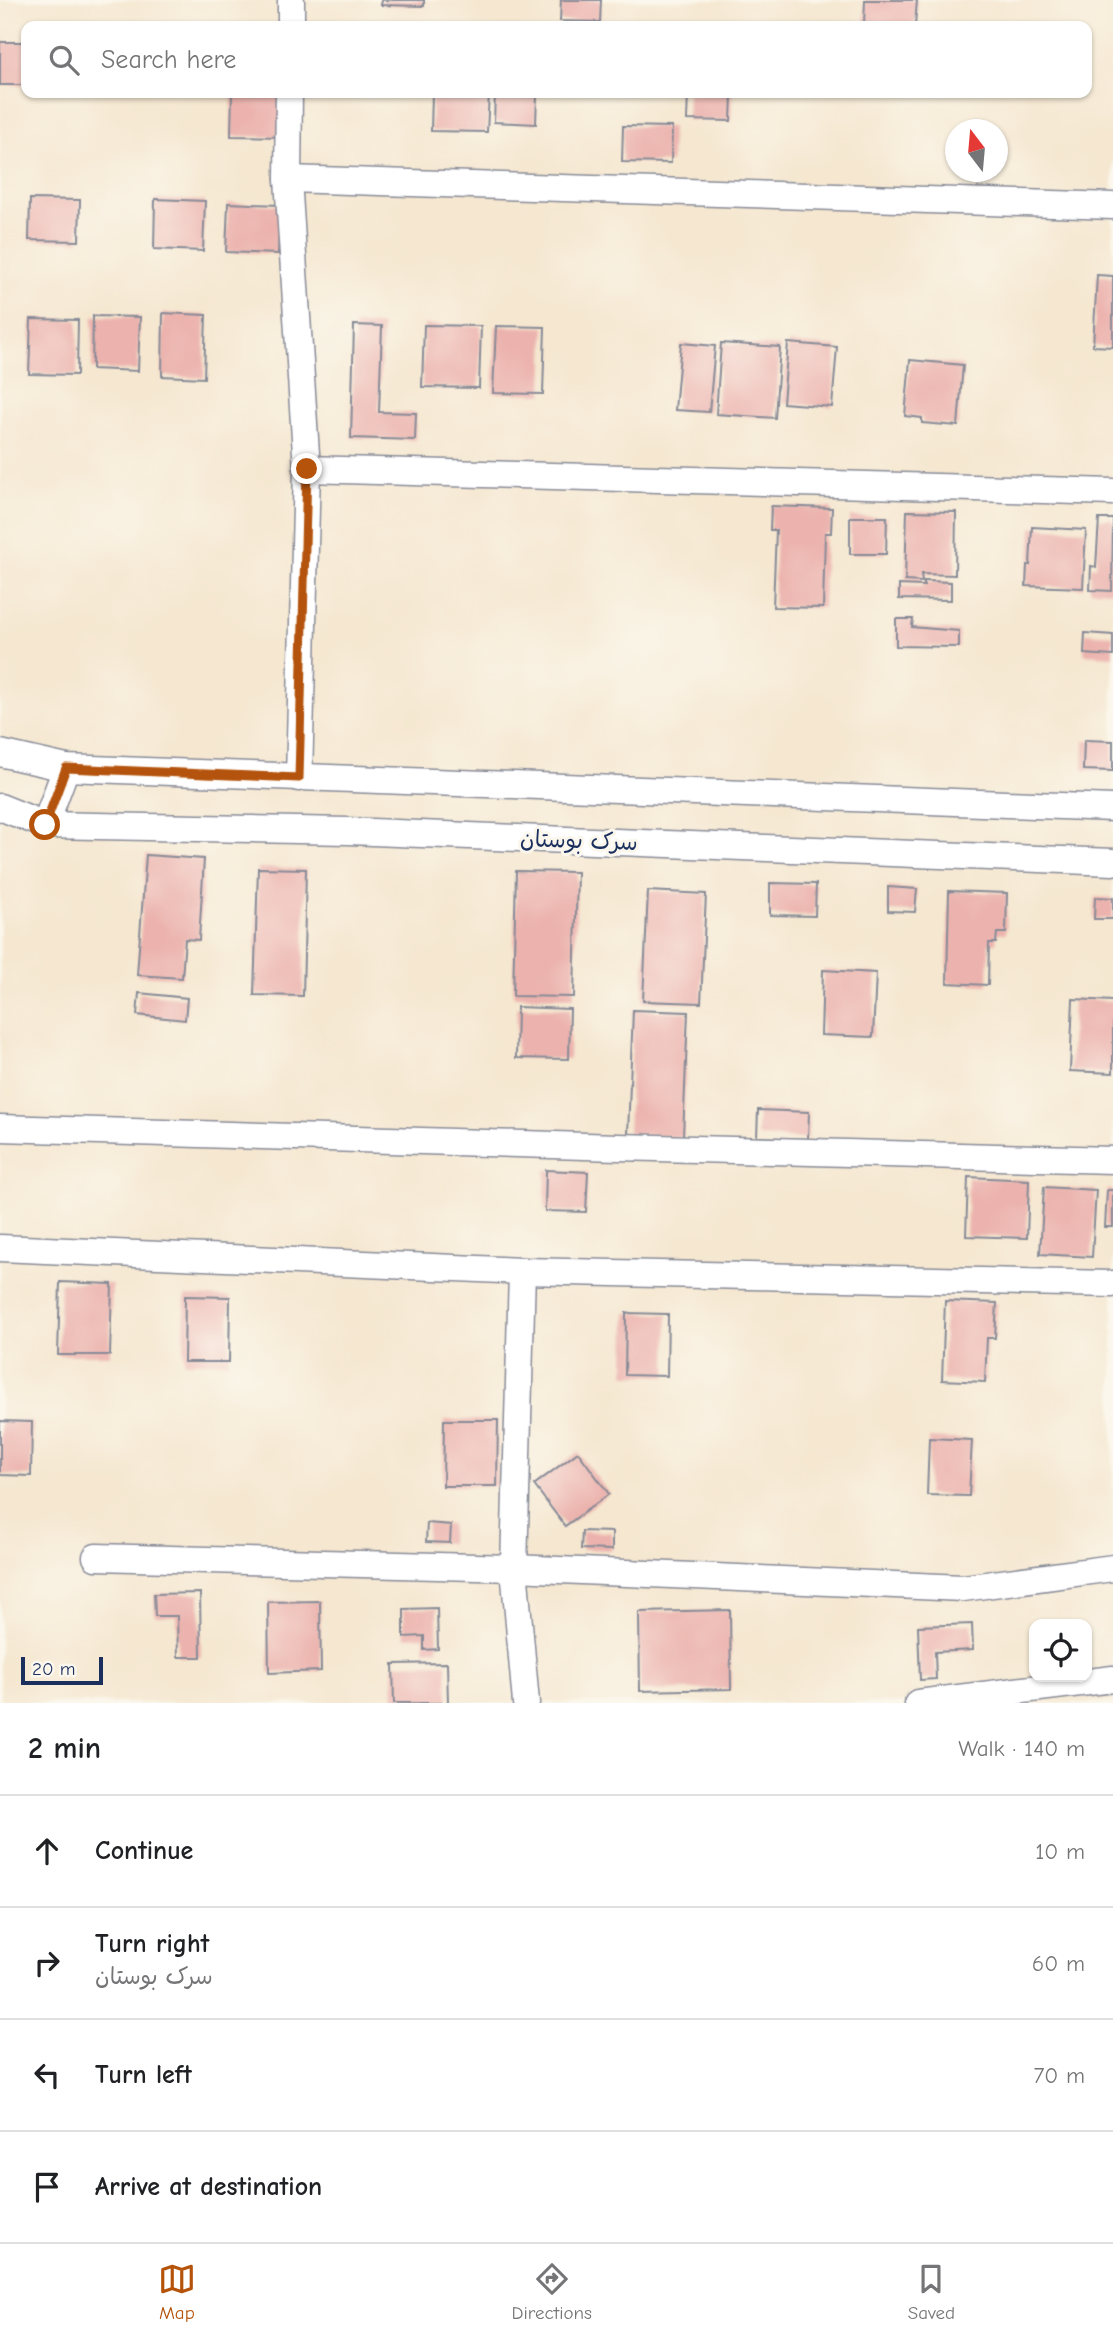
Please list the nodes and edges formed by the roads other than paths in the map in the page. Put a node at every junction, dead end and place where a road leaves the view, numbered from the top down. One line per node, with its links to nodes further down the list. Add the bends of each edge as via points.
1 (291, 0): 2 (street)
2 (290, 21)
3 (289, 98): 4 (street)
4 (288, 179): 5 (street); 6 (street)
5 (1113, 206)
6 (307, 469): 7 (street); 10 (street)
7 (1113, 492)
8 (0, 753): 9 (street)
9 (66, 768): 10 (street); 13 (street)
10 (299, 778): 12 (street)
11 (0, 807): 13 (street)
12 (1113, 808)
13 (45, 825): 14 (street, سرک بوستان, via 348,831)
14 (1113, 862)
15 (0, 1128): 16 (street)
16 (1113, 1160)
17 (0, 1248): 18 (street)
18 (522, 1271): 19 (street); 21 (street)
19 (1113, 1284)
20 (96, 1557): 21 (street)
21 (514, 1568): 22 (street, via 962,1588); 24 (street)
22 (1113, 1568)
23 (1113, 1679): 25 (street)
24 (526, 1703)
25 (918, 1703)

